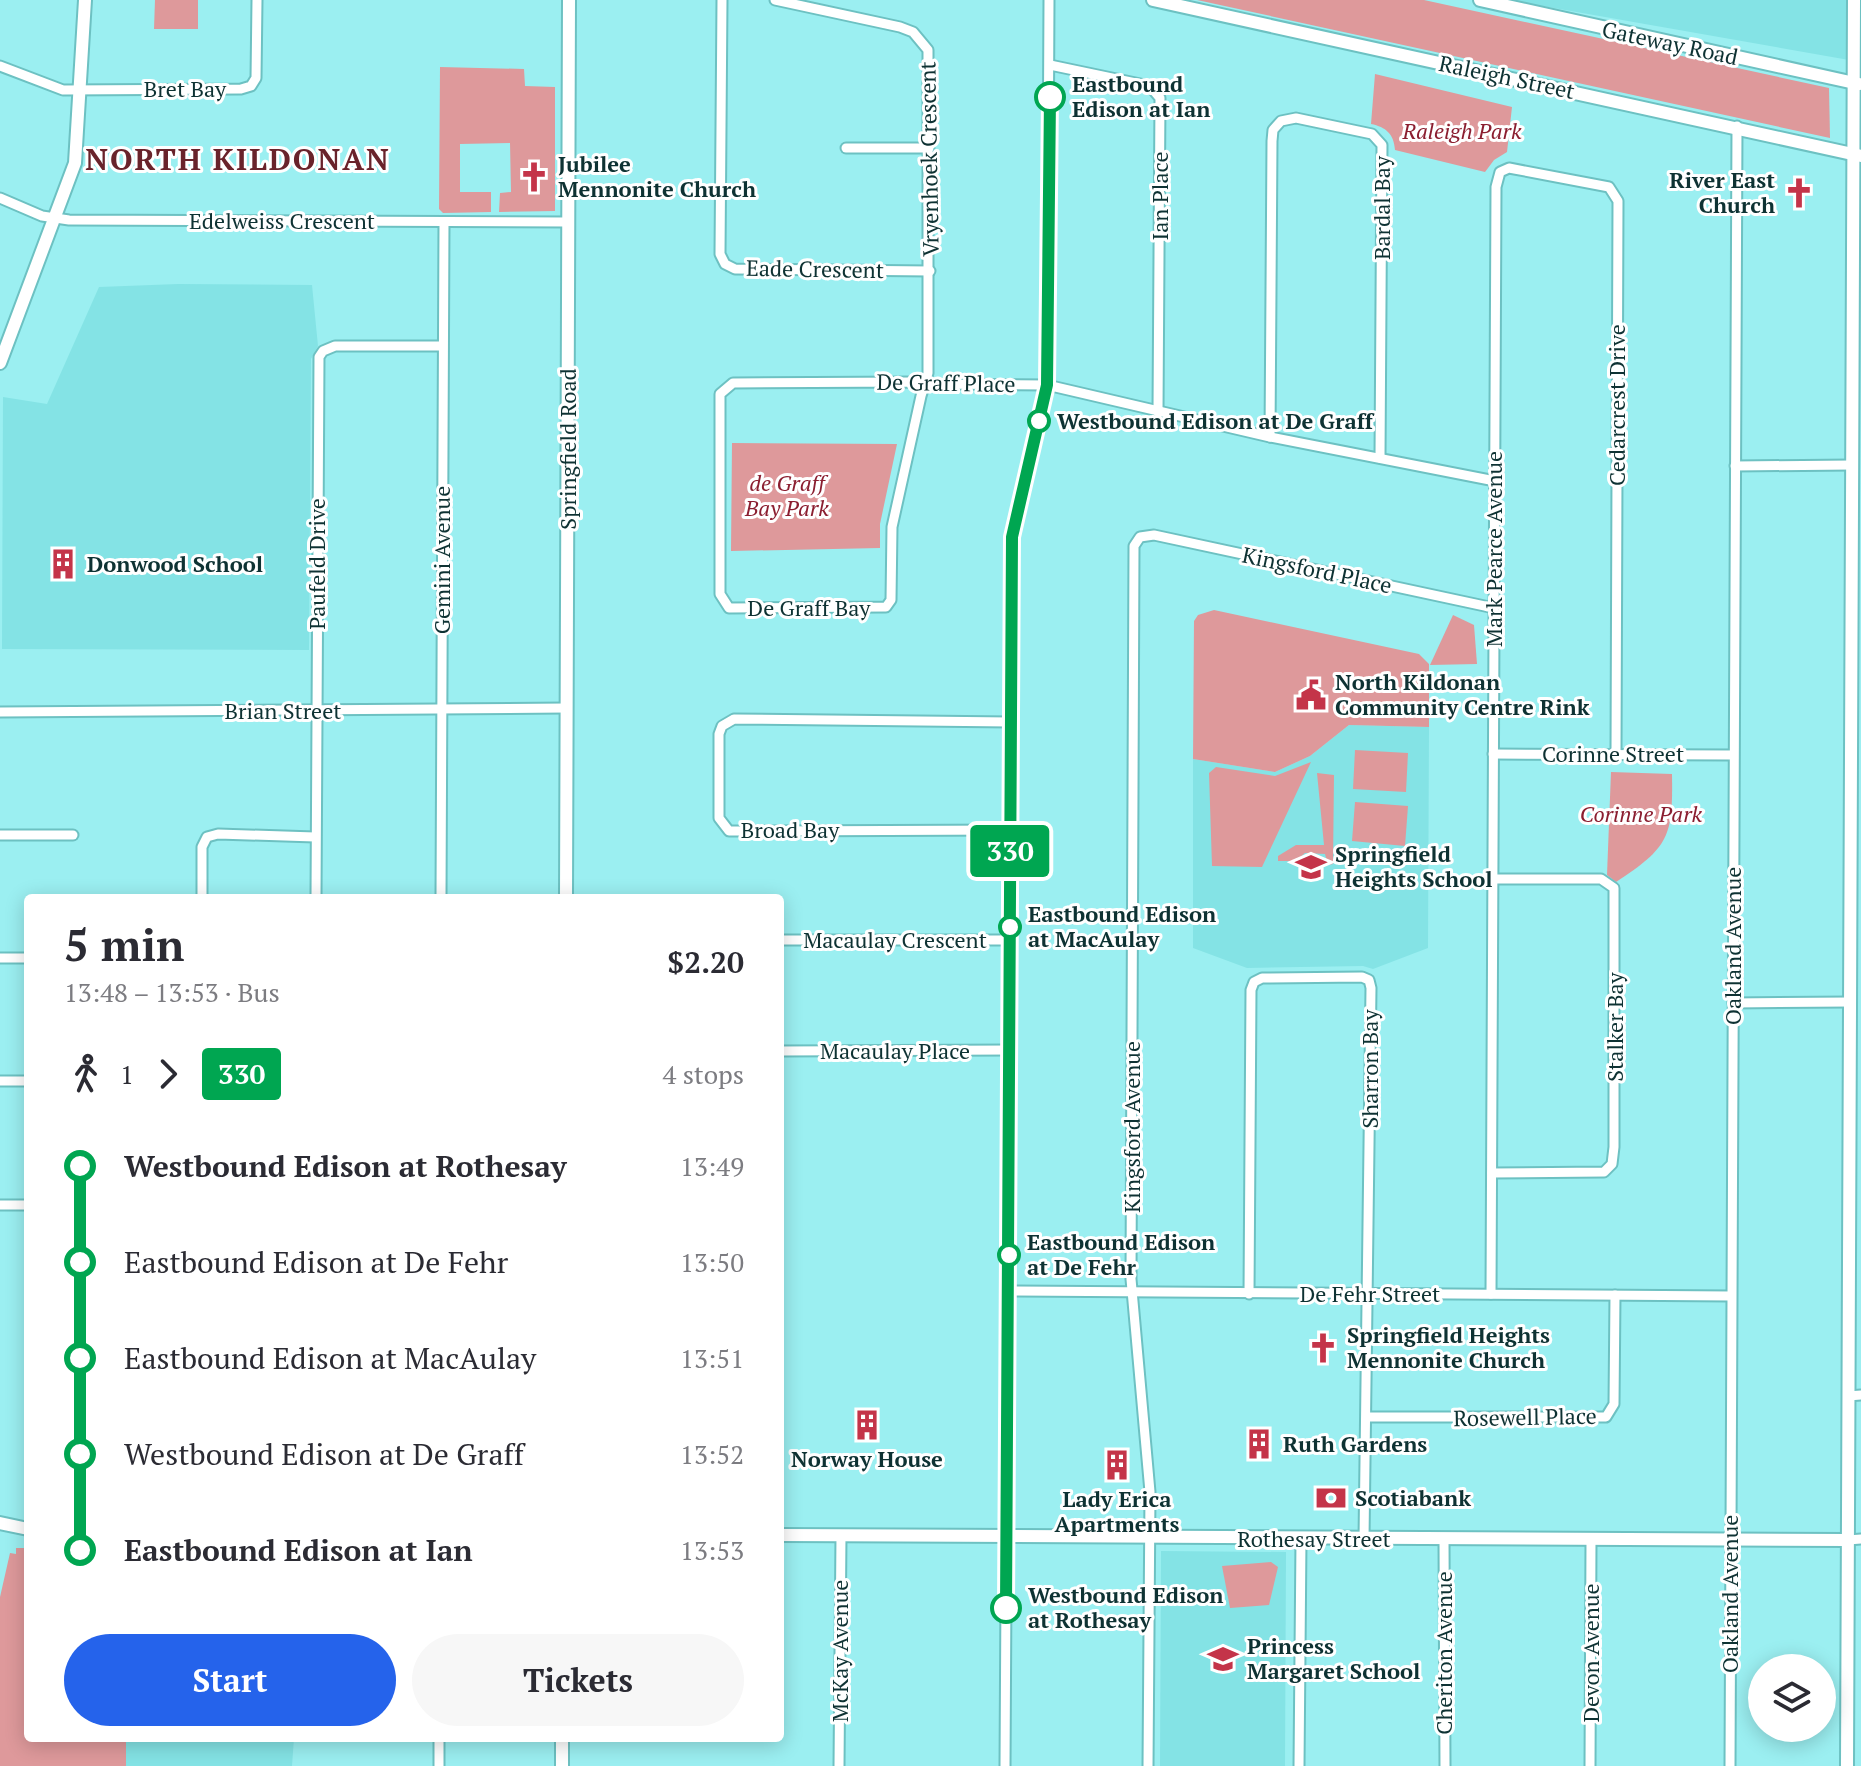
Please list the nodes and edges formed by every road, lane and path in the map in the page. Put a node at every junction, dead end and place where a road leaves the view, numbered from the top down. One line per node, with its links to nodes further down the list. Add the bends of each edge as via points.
1 (85, 0): 13 (street)
2 (257, 0): 13 (street, Bret Bay, via 256,78 251,86)
3 (569, 0): 22 (street, Springfield Road)
4 (722, 0): 23 (street, Eade Crescent, via 720,254 725,264 735,269)
5 (775, 0): 16 (street, Vryenhoek Crescent, via 900,27 922,40 930,59)
6 (1049, 0): 10 (street)
7 (1153, 0): 14 (street, Raleigh Street)
8 (1480, 0): 12 (street, Gateway Road)
9 (1854, 0): 12 (street)
10 (1050, 65): 28 (street); 30 (street, Ian Place, via 1150,86 1160,98)
11 (0, 66): 13 (street, via 63,90)
12 (1858, 84): 17 (street)
13 (80, 89): 20 (street, via 75,163)
14 (1737, 126): 17 (street, Raleigh Street); 34 (street, Oakland Avenue)
15 (846, 148): 16 (street)
16 (929, 148): 23 (street, Vryenhoek Crescent)
17 (1858, 155): 26 (street)
18 (1496, 187): 35 (street, Mark Pearce Avenue); 45 (street, Cedarcrest Drive, via 1500,172 1518,168 1609,187 1618,201)
19 (0, 198): 20 (street, Edelweiss Crescent)
20 (55, 217): 21 (street, Edelweiss Crescent); 25 (street)
21 (444, 222): 22 (street, Edelweiss Crescent); 24 (street, Gemini Avenue)
22 (568, 222): 39 (street, Springfield Road)
23 (930, 271): 27 (street, Vryenhoek Crescent)
24 (442, 346): 40 (street, Gemini Avenue); 41 (street, Paufeld Drive, via 330,346 319,357)
25 (0, 363)
26 (1857, 372): 33 (street)
27 (924, 383): 28 (street, De Graff Place); 29 (street, De Graff Place, via 733,383); 29 (street, De Graff Bay, via 892,527 891,600 879,609 729,608 722,602 720,394)
28 (1047, 385): 30 (street, De Graff Place); 44 (street, via 1012,537)
29 (725, 388)
30 (1158, 412): 31 (street, De Graff Place)
31 (1270, 437): 32 (street, De Graff Place); 32 (street, Bardal Bay, via 1272,141 1281,121 1296,118 1372,134 1382,145)
32 (1380, 458): 35 (street, De Graff Place)
33 (1852, 465): 34 (street); 37 (street)
34 (1735, 466): 47 (street, Oakland Avenue)
35 (1495, 481): 38 (street, Mark Pearce Avenue)
36 (1140, 537): 38 (street, Kingsford Place, via 1154,535); 73 (street, Kingsford Avenue, via 1134,546)
37 (1857, 582): 43 (street)
38 (1494, 608): 46 (street, Mark Pearce Avenue)
39 (566, 708): 40 (street, Brian Street); 57 (street, Springfield Road)
40 (442, 710): 41 (street, Brian Street); 56 (street, Gemini Avenue)
41 (317, 711): 42 (street, Brian Street); 51 (street, Paufeld Drive)
42 (0, 712)
43 (1856, 717): 52 (street)
44 (1010, 722): 48 (street); 48 (street, Broad Bay, via 734,719 719,734 719,818 729,831)
45 (1616, 753): 46 (street, Corinne Street); 47 (street, Corinne Street)
46 (1493, 754): 53 (street, Mark Pearce Avenue)
47 (1733, 755): 63 (street, Oakland Avenue)
48 (1011, 830): 59 (street)
49 (0, 835): 50 (street)
50 (73, 835)
51 (315, 837): 54 (street, via 207,837 202,847); 55 (street, Paufeld Drive)
52 (1856, 853): 62 (street)
53 (1495, 879): 69 (street, Mark Pearce Avenue); 69 (street, Stalker Bay, via 1601,879 1614,888 1614,1147 1612,1164 1604,1172)
54 (202, 894)
55 (316, 894)
56 (441, 894)
57 (566, 894)
58 (784, 940): 59 (street, Macaulay Crescent)
59 (1010, 940): 64 (street)
60 (0, 958): 61 (street)
61 (24, 958)
62 (1854, 993): 63 (street); 68 (street)
63 (1733, 1003): 78 (street, Oakland Avenue)
64 (1011, 1050): 65 (street, Macaulay Place); 72 (street)
65 (784, 1051)
66 (0, 1081): 67 (street)
67 (24, 1081)
68 (1855, 1124): 79 (street)
69 (1492, 1173): 75 (street, Mark Pearce Avenue)
70 (0, 1205): 71 (street)
71 (24, 1205)
72 (1009, 1291): 73 (street, De Fehr Street); 85 (street)
73 (1132, 1291): 74 (street, De Fehr Street); 86 (street, Kingsford Avenue, via 1149,1477)
74 (1249, 1294): 76 (street, De Fehr Street); 76 (street, Sharron Bay, via 1251,990 1262,978 1362,977 1371,988)
75 (1491, 1294): 76 (street, De Fehr Street); 77 (street, De Fehr Street)
76 (1369, 1295): 80 (street, Sharron Bay)
77 (1615, 1295): 78 (street, De Fehr Street); 80 (street, Rosewell Place, via 1614,1404 1606,1417)
78 (1731, 1296): 89 (street, Oakland Avenue)
79 (1854, 1396): 92 (street)
80 (1368, 1417): 88 (street, Sharron Bay)
81 (0, 1523): 82 (street)
82 (24, 1528)
83 (784, 1535): 84 (street, Rothesay Street)
84 (841, 1535): 85 (street, Rothesay Street); 97 (street, McKay Avenue)
85 (1008, 1536): 86 (street, Rothesay Street); 98 (street)
86 (1149, 1538): 87 (street, Rothesay Street); 99 (street, Kingsford Avenue)
87 (1301, 1539): 88 (street, Rothesay Street); 100 (street)
88 (1364, 1539): 90 (street, Rothesay Street)
89 (1730, 1539): 91 (street, Rothesay Street); 92 (street, Rothesay Street); 103 (street, Oakland Avenue)
90 (1444, 1540): 91 (street, Rothesay Street); 101 (street, Cheriton Avenue)
91 (1591, 1540): 102 (street, Devon Avenue)
92 (1854, 1540): 104 (street)
93 (439, 1742): 95 (street)
94 (562, 1742): 96 (street)
95 (439, 1766)
96 (562, 1766)
97 (839, 1766)
98 (1005, 1766)
99 (1148, 1766)
100 (1299, 1766)
101 (1445, 1766)
102 (1590, 1766)
103 (1730, 1766)
104 (1847, 1766)

